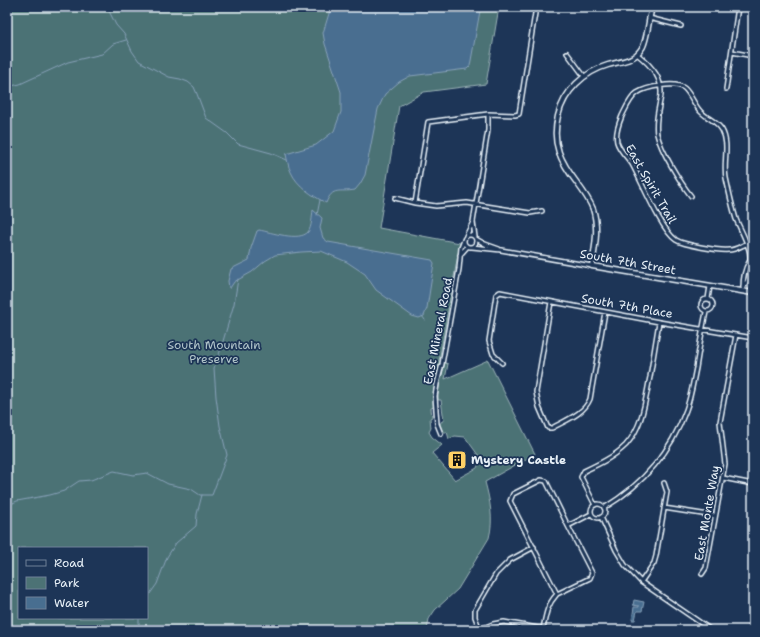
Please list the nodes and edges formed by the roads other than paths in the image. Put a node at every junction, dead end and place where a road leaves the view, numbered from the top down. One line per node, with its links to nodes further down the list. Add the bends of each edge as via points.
1 (536, 7): 13 (street, via 519,114)
2 (652, 7): 4 (street)
3 (738, 7): 7 (street)
4 (649, 18): 5 (street); 8 (street, via 643,47)
5 (681, 26)
6 (567, 52): 10 (street)
7 (732, 52): 9 (street); 12 (street)
8 (638, 54): 10 (street); 11 (street, via 656,73)
9 (753, 56)
10 (584, 76): 27 (street, via 574,85 561,106 557,118 556,138 563,163 588,200 594,216 596,237)
11 (661, 86): 14 (street, via 661,100 656,120 658,139); 22 (street, East Spirit Trail, via 675,84 683,87 701,113 722,130 726,149 726,175 736,218); 22 (street, East Spirit Trail, via 636,94 630,101 616,133 617,143 637,173 661,222 676,240 724,250)
12 (726, 89)
13 (488, 114): 16 (street, via 428,122); 17 (street, East Mineral Road, via 488,130)
14 (691, 196)
15 (395, 198): 16 (street)
16 (415, 203): 17 (street, via 436,206)
17 (476, 204): 18 (street, via 530,213); 19 (street, East Mineral Road)
18 (542, 210)
19 (473, 222): 20 (street, East Mineral Road); 21 (street, East Mineral Road)
20 (465, 238): 21 (street, South 7th Street, via 471,234); 23 (street, via 464,244); 26 (street, East Mineral Road, via 461,244)
21 (476, 238): 24 (street, via 476,244); 25 (street, South 7th Street)
22 (746, 244): 29 (street, via 750,255 750,268)
23 (467, 247): 24 (street, South 7th Street); 26 (street)
24 (472, 247): 25 (street, South 7th Street)
25 (500, 250): 27 (street, South 7th Street)
26 (460, 255): 40 (street, East Mineral Road, via 442,364 436,384 437,424)
27 (592, 266): 28 (street, South 7th Street)
28 (710, 286): 29 (street, South 7th Street); 31 (street)
29 (743, 290): 30 (street, South 7th Street)
30 (753, 293)
31 (708, 299): 34 (street, via 713,306); 34 (street, via 701,304 701,308)
32 (551, 302): 33 (street, South 7th Place); 33 (street, via 536,392 548,428 587,406); 39 (street, South 7th Place, via 500,292 496,295 489,342 493,354)
33 (605, 312): 35 (street, South 7th Place)
34 (706, 312): 36 (street)
35 (659, 322): 36 (street, South 7th Place); 44 (street, via 643,413 635,432 626,445 614,455 582,474 581,477)
36 (703, 329): 37 (street, South 7th Place); 45 (street, via 687,409 674,440 644,478)
37 (736, 335): 38 (street, South 7th Place); 41 (street, East Monte Way, via 720,422 725,457)
38 (753, 338)
39 (502, 363)
40 (441, 434)
41 (722, 478): 43 (street); 48 (street, East Monte Way)
42 (664, 483): 46 (street, via 667,492)
43 (753, 484)
44 (595, 504): 45 (street); 47 (street)
45 (604, 508): 49 (street)
46 (664, 508): 48 (street); 53 (street, via 654,563)
47 (591, 514): 49 (street, via 597,518); 50 (street)
48 (715, 516): 52 (street, East Monte Way, via 706,568)
49 (601, 517): 53 (street, via 625,565)
50 (568, 526): 51 (street, via 546,481 541,480 513,494 510,501); 54 (street, via 592,576)
51 (534, 547): 54 (street); 56 (street, via 510,560 496,574 475,610)
52 (702, 574)
53 (641, 582): 58 (street)
54 (557, 594): 55 (street, via 550,602)
55 (543, 628): 56 (street, via 504,622); 57 (street)
56 (479, 630)
57 (551, 630)
58 (711, 630)

